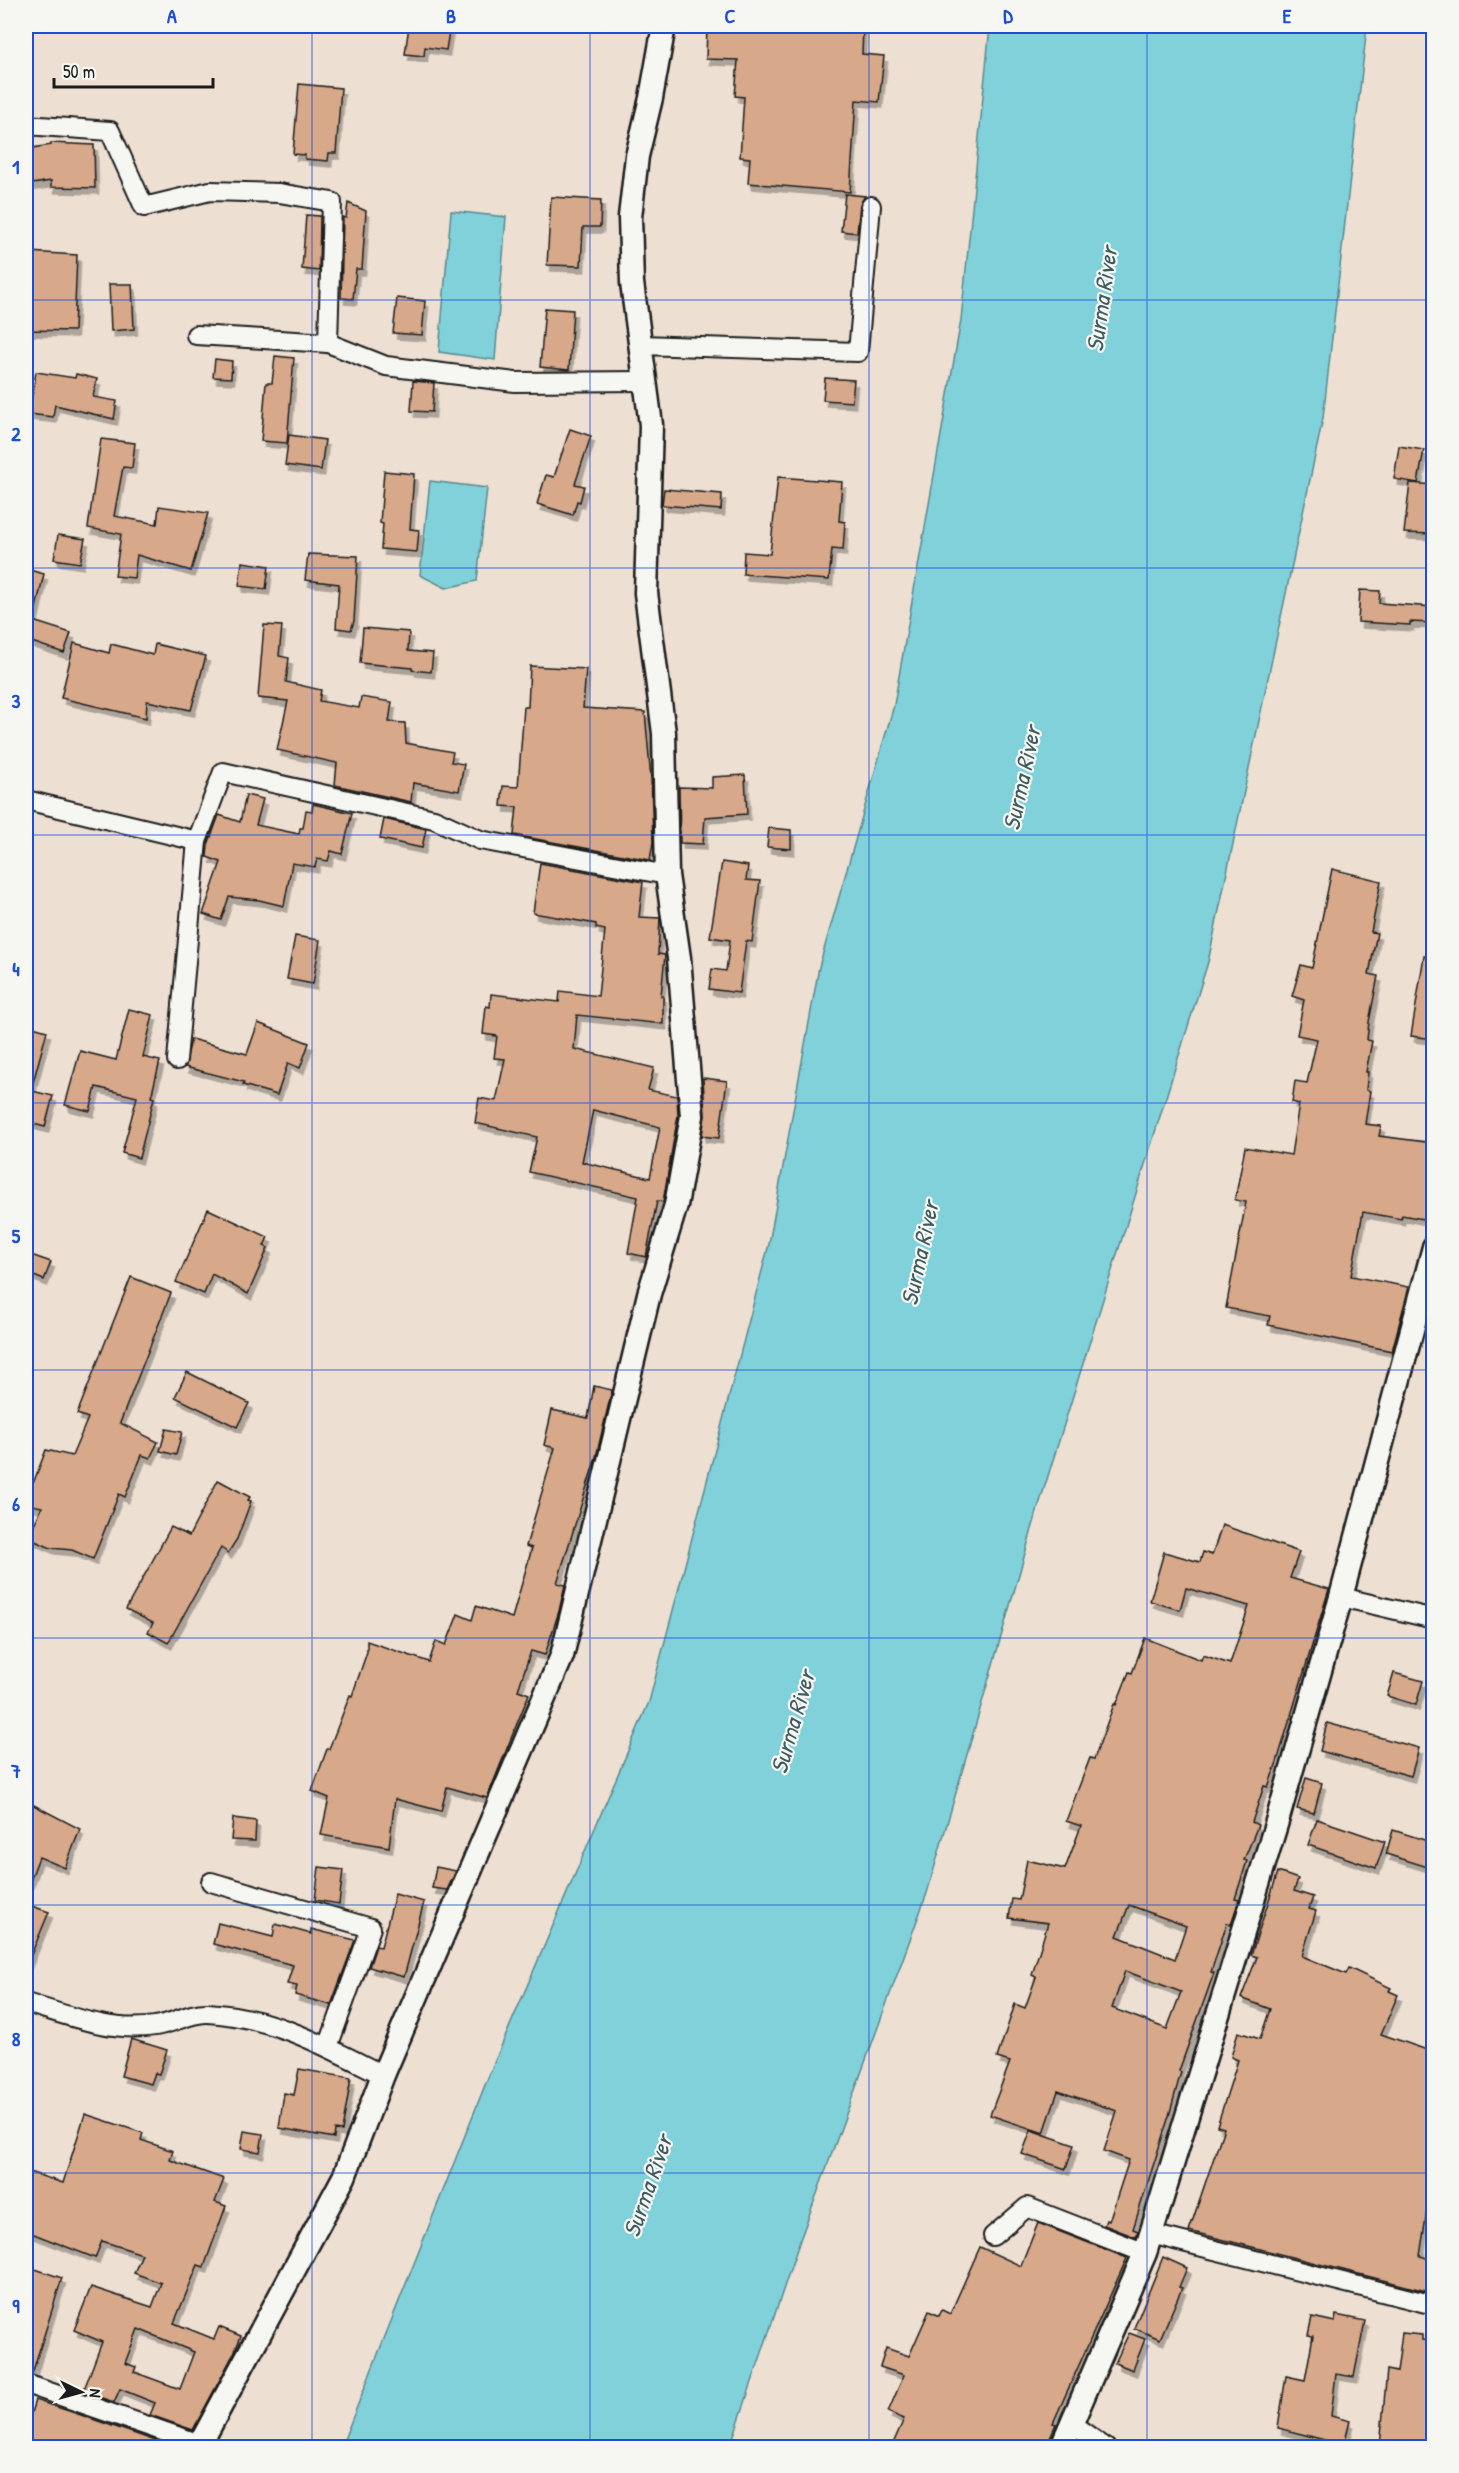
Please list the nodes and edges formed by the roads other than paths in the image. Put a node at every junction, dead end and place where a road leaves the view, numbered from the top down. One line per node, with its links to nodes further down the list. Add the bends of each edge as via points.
1 (664, 26): 6 (street, via 637,156 630,217 632,283)
2 (26, 125): 5 (street, via 110,131 144,207 210,191 279,193 332,202)
3 (871, 206): 6 (street, via 858,352)
4 (196, 335): 5 (street)
5 (328, 343): 7 (street, via 386,366 515,382)
6 (640, 345): 7 (street)
7 (645, 381): 10 (street, via 651,425 646,593 664,733)
8 (26, 800): 9 (street)
9 (197, 841): 10 (street, via 223,772 434,819 480,840); 11 (street)
10 (668, 875): 18 (street, via 692,1116 676,1205 649,1294 562,1656)
11 (177, 1060)
12 (1434, 1247): 13 (street)
13 (1341, 1597): 14 (street); 20 (street)
14 (1434, 1618)
15 (211, 1882): 17 (street, via 371,1928)
16 (26, 2003): 17 (street, via 121,2028 156,2026 205,2012 276,2024)
17 (328, 2047): 18 (street)
18 (382, 2075): 24 (street, via 344,2177)
19 (993, 2236): 20 (street, via 1027,2207)
20 (1148, 2244): 21 (street); 23 (street)
21 (1434, 2305)
22 (26, 2384): 24 (street)
23 (1072, 2424): 25 (street); 26 (street)
24 (199, 2446)
25 (1061, 2448)
26 (1106, 2448)

